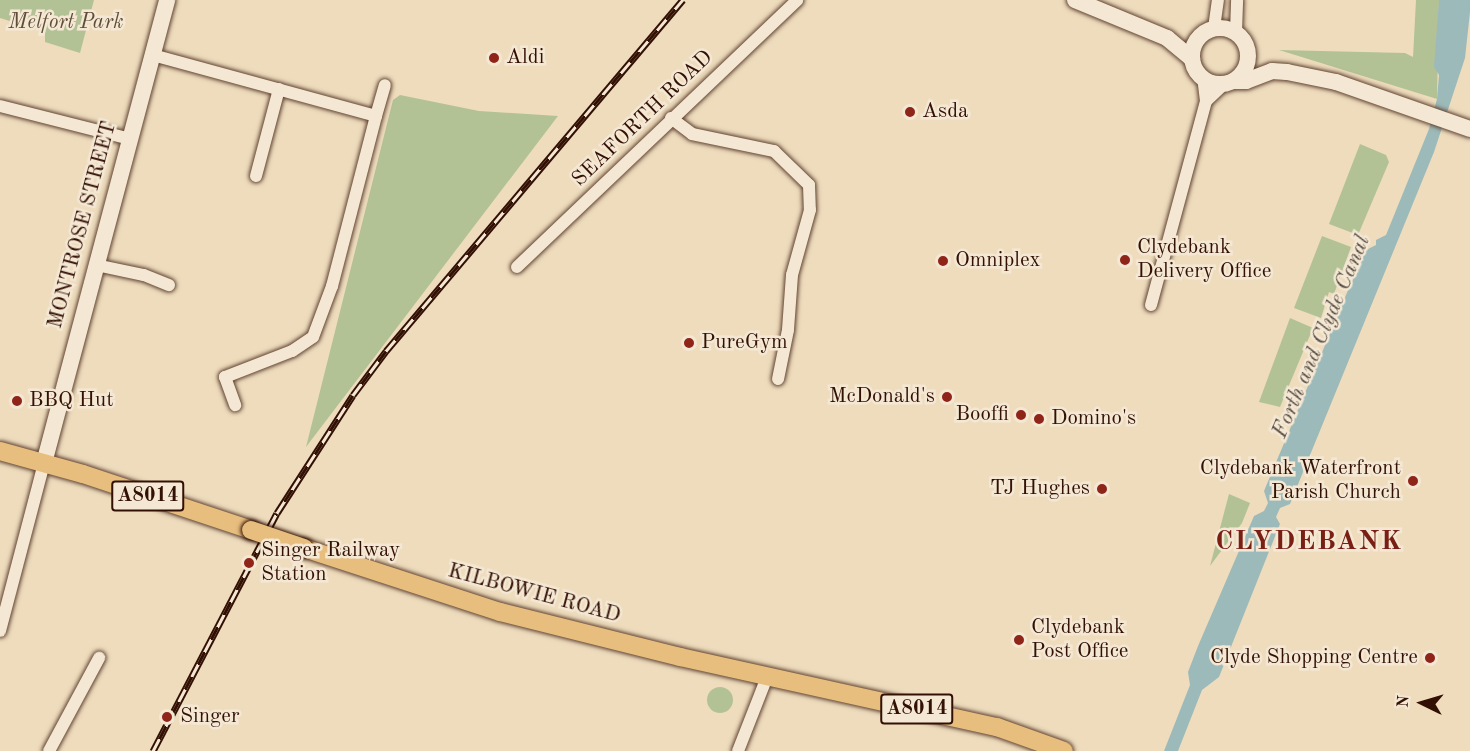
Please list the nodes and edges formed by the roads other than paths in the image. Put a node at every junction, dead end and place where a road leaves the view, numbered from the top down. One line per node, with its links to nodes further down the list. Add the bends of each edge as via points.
1 (167, 0): 9 (street, MONTROSE STREET)
2 (797, 0): 20 (street, SEAFORTH ROAD)
3 (1076, 0): 8 (street)
4 (1218, 0): 6 (street)
5 (1237, 0): 7 (street)
6 (1209, 31): 7 (street); 8 (street); 11 (street, via 1195,44)
7 (1236, 32): 10 (street)
8 (1167, 38): 11 (street)
9 (153, 55): 16 (street); 22 (street, MONTROSE STREET)
10 (1249, 55): 12 (street); 14 (street, via 1242,74)
11 (1192, 59): 13 (street)
12 (1272, 71): 14 (street, via 1246,81); 21 (street, via 1336,82)
13 (1203, 78): 14 (street); 17 (street)
14 (1229, 82): 17 (street)
15 (385, 85): 19 (street)
16 (279, 89): 19 (street); 23 (street)
17 (1206, 101): 27 (street)
18 (0, 106): 22 (street)
19 (376, 116): 29 (street, via 332,286 313,337 292,351 225,377)
20 (671, 118): 25 (street, SEAFORTH ROAD); 28 (street, via 692,134 774,151 809,185 810,210 792,275 788,330)
21 (1469, 128)
22 (130, 139): 24 (street, MONTROSE STREET)
23 (256, 176)
24 (96, 265): 26 (street, via 144,275); 31 (street, MONTROSE STREET)
25 (517, 267)
26 (169, 285)
27 (1151, 305)
28 (778, 379)
29 (235, 405)
30 (0, 451): 31 (main road, KILBOWIE ROAD / A8014)
31 (44, 463): 32 (street); 34 (main road, KILBOWIE ROAD / A8014, bridge, via 467,603)
32 (0, 631)
33 (99, 658): 35 (street)
34 (767, 677): 36 (street); 37 (main road, KILBOWIE ROAD / A8014, via 997,727)
35 (49, 751)
36 (738, 751)
37 (1064, 751)

